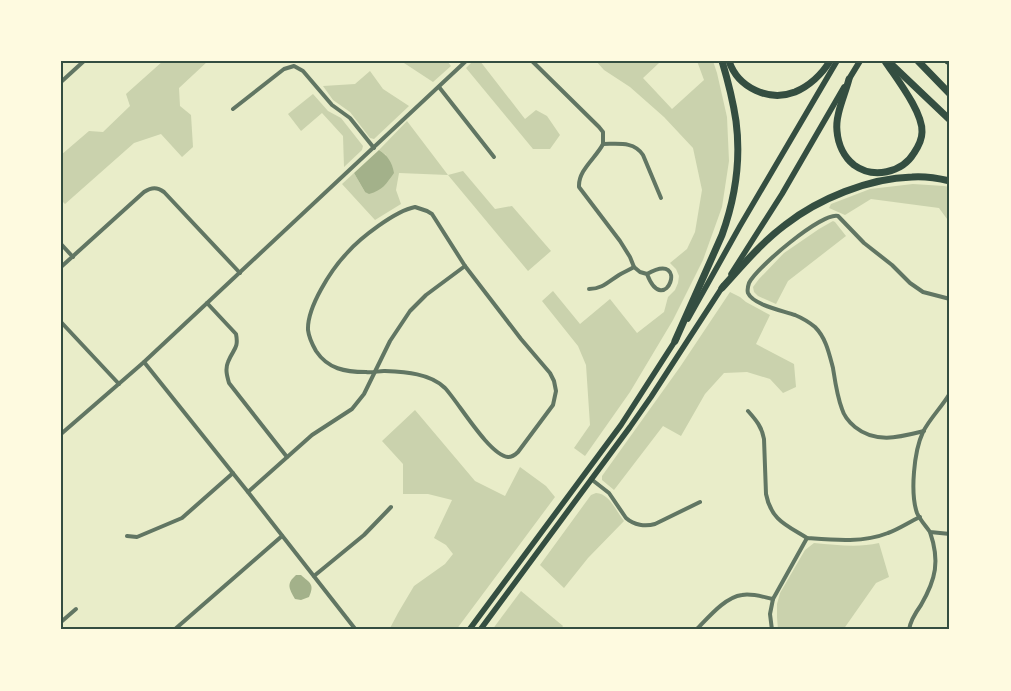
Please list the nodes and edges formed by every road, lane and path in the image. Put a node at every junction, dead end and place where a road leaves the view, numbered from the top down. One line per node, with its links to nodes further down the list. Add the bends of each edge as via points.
1 (84, 61): 12 (street)
2 (466, 61): 13 (street)
3 (532, 61): 17 (street, via 599,127 603,132)
4 (722, 61): 34 (highway, via 736,121 737,160 733,198 719,242)
5 (729, 61): 6 (highway, via 734,73 750,87 774,95 802,88)
6 (830, 61)
7 (837, 61): 34 (main road)
8 (860, 61): 11 (highway)
9 (887, 61): 11 (highway, via 920,117 922,132 919,146 901,167 887,172 862,169 853,164 841,148 836,130); 16 (highway)
10 (918, 61): 14 (highway)
11 (849, 79): 29 (main road)
12 (61, 82)
13 (439, 87): 18 (street); 19 (street)
14 (950, 94)
15 (233, 109): 18 (street, via 284,69 294,66 303,71 332,105 350,118)
16 (950, 120)
17 (603, 144): 21 (street, via 626,144 639,149); 26 (street, via 581,174 579,187 620,241)
18 (374, 148): 27 (street)
19 (494, 157)
20 (950, 181): 29 (highway, via 913,176 882,180 833,197 784,226 752,254)
21 (661, 198)
22 (61, 244): 23 (street)
23 (73, 257): 25 (street); 27 (street, via 144,192 154,188 164,192)
24 (465, 266): 36 (street, via 410,311 397,328); 36 (street, via 432,214 415,207 401,212 353,246 312,308 309,336 317,353 328,365 343,370); 36 (street, via 550,373 556,386 551,409 518,452 512,456 495,450 434,379 416,374)
25 (61, 267)
26 (634, 267): 28 (street); 30 (street, via 603,287)
27 (240, 273): 32 (street)
28 (648, 274): 28 (street, via 656,288 662,290 671,284 672,278 666,270 660,268)
29 (722, 288): 44 (main road, via 651,398)
30 (589, 289)
31 (950, 299): 40 (street, via 916,288 835,215 785,246 748,285 748,293 753,299 795,315 821,334 827,345 842,409 858,429 884,438)
32 (207, 304): 35 (street); 42 (street, via 236,334 237,346 226,369 228,383)
33 (61, 322): 37 (street)
34 (676, 341): 60 (main road, via 622,425)
35 (144, 362): 37 (street); 43 (street)
36 (374, 372): 42 (street, via 364,394 352,409 317,431)
37 (119, 384): 41 (street)
38 (950, 393): 40 (street)
39 (748, 411): 53 (street, via 763,433 766,494 771,511 777,519)
40 (924, 431): 48 (street, via 914,476 915,506)
41 (61, 434)
42 (287, 456): 45 (street)
43 (233, 473): 45 (street); 51 (street, via 182,518 137,537)
44 (592, 479): 46 (street, via 609,493 626,518 640,525 650,526); 61 (main road)
45 (248, 492): 52 (street)
46 (700, 502)
47 (391, 506): 54 (street, via 364,535)
48 (920, 517): 49 (street); 53 (street, via 872,538)
49 (930, 532): 50 (street); 64 (street, via 936,570)
50 (950, 534)
51 (127, 536)
52 (282, 536): 54 (street); 58 (street)
53 (807, 538): 55 (street)
54 (314, 576): 59 (street)
55 (773, 599): 62 (street, via 743,594 734,596); 63 (street, via 770,614)
56 (76, 609): 57 (street)
57 (61, 622)
58 (174, 630)
59 (356, 630)
60 (469, 630)
61 (480, 630)
62 (696, 630)
63 (772, 630)
64 (909, 630)

